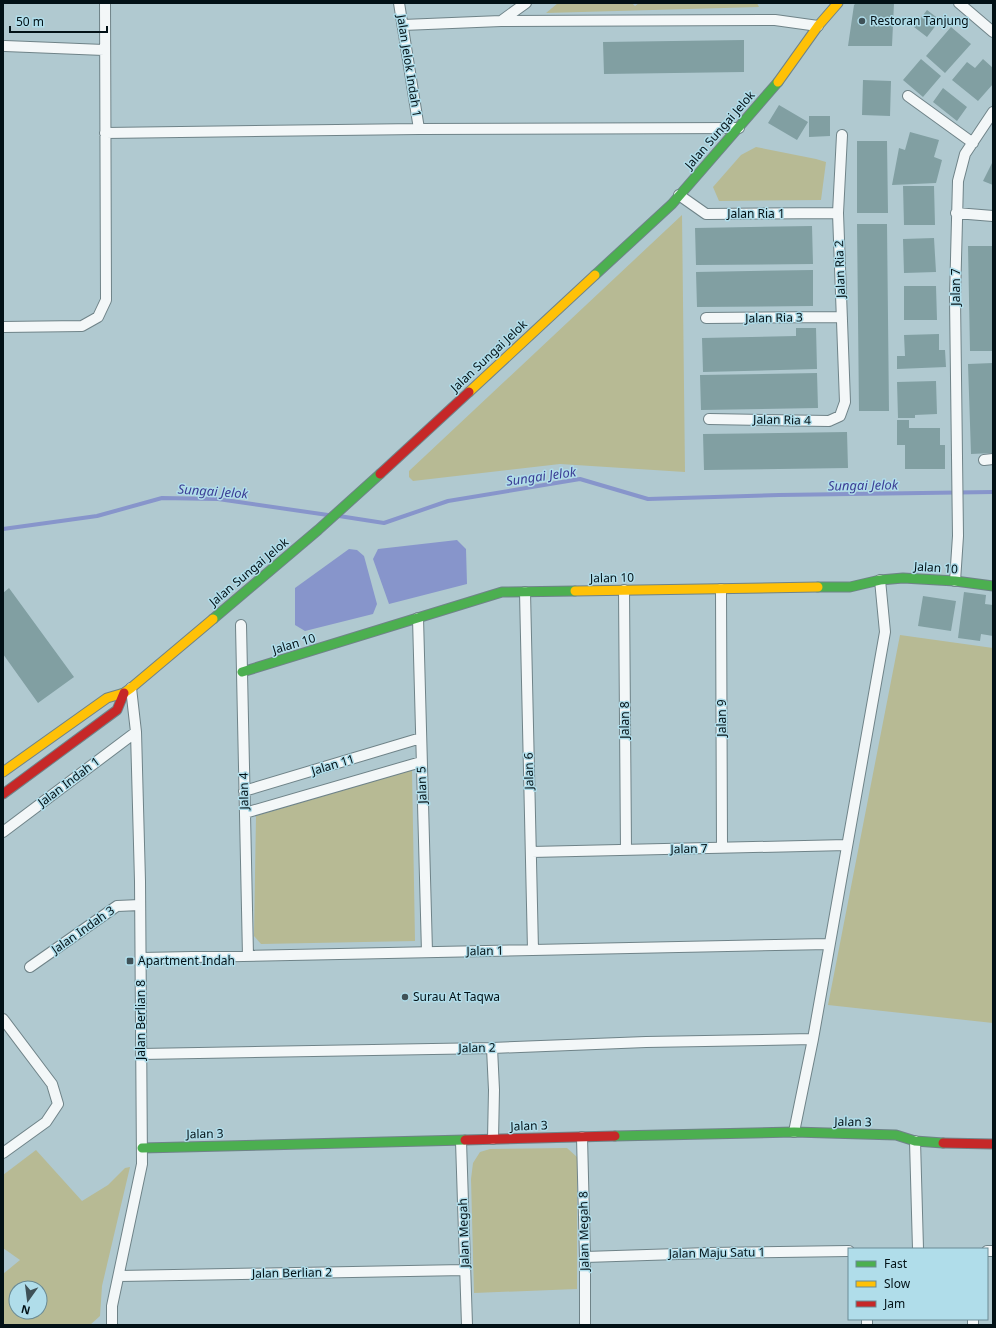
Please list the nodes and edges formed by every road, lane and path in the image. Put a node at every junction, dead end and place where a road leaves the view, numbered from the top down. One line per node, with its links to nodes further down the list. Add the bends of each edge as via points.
1 (105, 3): 11 (street)
2 (399, 3): 7 (street, Jalan Jelok Indah 1)
3 (526, 3): 6 (street)
4 (838, 3): 8 (street, Jalan Sungai Jelok)
5 (959, 3): 9 (street)
6 (501, 21): 7 (street); 8 (street, via 776,20)
7 (403, 25): 15 (street, Jalan Jelok Indah 1)
8 (818, 26): 14 (street, Jalan Sungai Jelok, via 775,86)
9 (993, 32)
10 (5, 46): 11 (street)
11 (104, 50): 16 (street)
12 (908, 96): 18 (street)
13 (993, 112): 18 (street, Jalan 7)
14 (739, 128): 15 (street); 19 (street, Jalan Sungai Jelok)
15 (419, 129): 16 (street)
16 (105, 133): 25 (street, via 106,300 98,316 82,326)
17 (842, 135): 20 (street, Jalan Ria 2)
18 (973, 143): 21 (street, Jalan 7, via 965,154 958,181)
19 (679, 195): 20 (street, Jalan Ria 1, via 706,214); 37 (street, Jalan Sungai Jelok, via 318,530)
20 (838, 213): 23 (street, Jalan Ria 2)
21 (956, 213): 22 (street); 29 (street, Jalan 7, via 958,536)
22 (993, 216)
23 (842, 317): 24 (street, Jalan Ria 3); 26 (street, Jalan Ria 2)
24 (706, 318)
25 (3, 327)
26 (845, 402): 27 (street, Jalan Ria 4, via 840,416 829,421)
27 (709, 419)
28 (880, 580): 29 (street, Jalan 10, via 903,578); 31 (street, Jalan 10, via 850,587); 46 (street, via 885,632)
29 (955, 581): 30 (street, Jalan 10)
30 (993, 586)
31 (721, 589): 32 (street, Jalan 10); 47 (street, Jalan 9)
32 (624, 590): 33 (street, Jalan 10); 48 (street, Jalan 8)
33 (525, 592): 34 (street, Jalan 10, via 502,592); 49 (street, Jalan 6)
34 (418, 618): 36 (street, Jalan 10); 39 (street, Jalan 5)
35 (241, 625): 36 (street, Jalan 4)
36 (242, 672): 42 (street, Jalan 4)
37 (127, 690): 38 (street, Jalan Berlian 8); 41 (street, Jalan Sungai Jelok, via 107,698); 43 (street, Jalan Sungai Jelok, via 117,710)
38 (136, 732): 45 (street, Jalan Indah 1); 50 (street, Jalan Berlian 8)
39 (421, 738): 40 (street, Jalan 5); 42 (street, Jalan 11)
40 (421, 762): 44 (street, Jalan 11); 53 (street, Jalan 5)
41 (3, 772)
42 (244, 791): 44 (street, Jalan 4)
43 (3, 794)
44 (245, 813): 54 (street, Jalan 4)
45 (3, 832)
46 (847, 845): 47 (street, Jalan 7); 51 (street)
47 (722, 848): 48 (street, Jalan 7)
48 (626, 850): 49 (street, Jalan 7)
49 (531, 852): 52 (street, Jalan 6)
50 (140, 905): 55 (street, Jalan Berlian 8); 56 (street, Jalan Indah 3, via 117,906)
51 (830, 944): 52 (street, Jalan 1); 58 (street)
52 (533, 950): 53 (street, Jalan 1)
53 (427, 952): 54 (street, Jalan 1)
54 (248, 956): 55 (street, Jalan 1)
55 (141, 958): 60 (street, Jalan Berlian 8)
56 (30, 967)
57 (3, 1019): 68 (street, via 52,1084 58,1104 46,1122)
58 (813, 1039): 59 (street, Jalan 2); 61 (street)
59 (492, 1048): 60 (street, Jalan 2); 63 (street)
60 (141, 1054): 67 (street, Jalan Berlian 8)
61 (794, 1132): 62 (street, Jalan 3); 65 (street, Jalan 3, via 896,1135)
62 (582, 1137): 63 (street, Jalan 3); 71 (street, Jalan Megah 8)
63 (493, 1139): 64 (street, Jalan 3)
64 (461, 1141): 67 (street, Jalan 3); 72 (street, Jalan Megah)
65 (916, 1141): 66 (street, Jalan 3); 69 (street)
66 (993, 1144)
67 (142, 1148): 73 (street, Jalan Berlian 8, via 142,1164)
68 (3, 1153)
69 (918, 1248)
70 (848, 1251): 71 (street, Jalan Maju Satu 1)
71 (586, 1257): 76 (street, Jalan Megah 8)
72 (465, 1270): 73 (street, Jalan Berlian 2); 75 (street, Jalan Megah)
73 (119, 1276): 74 (street, Jalan Berlian 8, via 112,1306)
74 (112, 1325)
75 (467, 1325)
76 (585, 1325)

